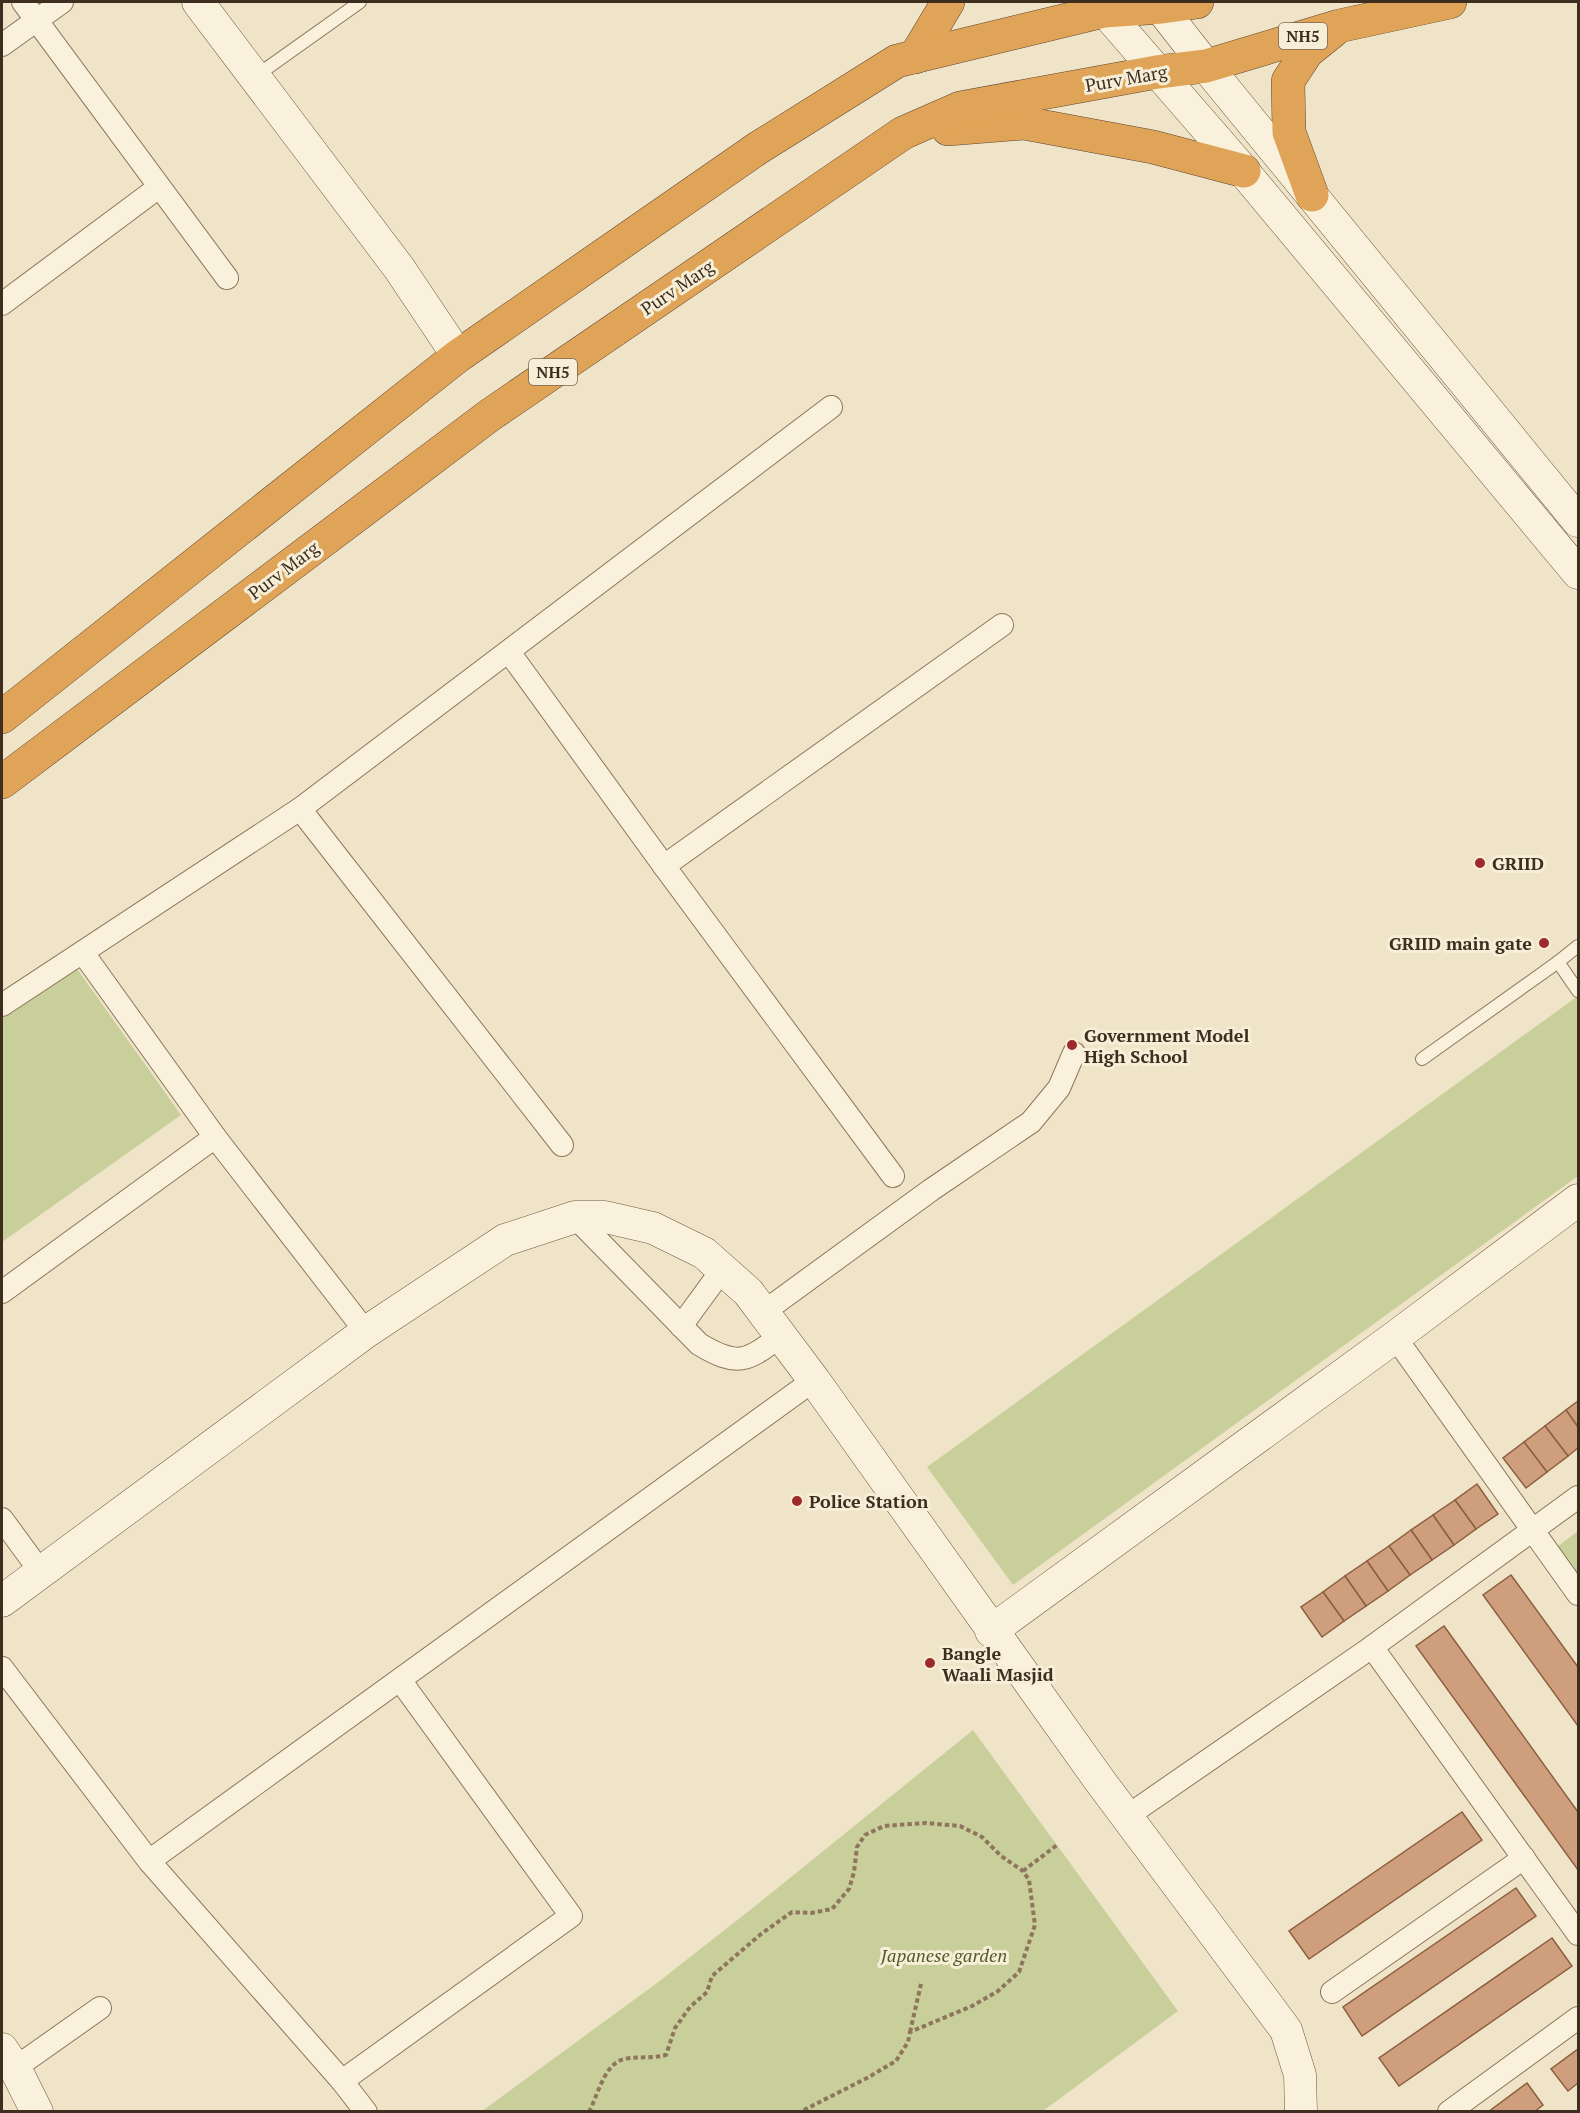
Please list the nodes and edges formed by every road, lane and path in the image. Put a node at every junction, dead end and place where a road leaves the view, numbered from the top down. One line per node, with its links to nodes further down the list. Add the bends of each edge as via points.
1 (22, 2): 10 (street)
2 (62, 2): 10 (street)
3 (198, 2): 16 (street)
4 (360, 2): 16 (lane)
5 (948, 2): 13 (highway)
6 (1197, 2): 8 (highway)
7 (1450, 2): 11 (highway, Purv Marg / NH5)
8 (1159, 4): 9 (highway); 14 (street)
9 (1101, 6): 13 (highway); 15 (street)
10 (37, 20): 12 (street); 19 (street)
11 (1339, 26): 14 (highway, Purv Marg / NH5); 20 (highway, via 1307,52 1288,81 1288,132)
12 (2, 45)
13 (915, 57): 23 (highway, via 897,61 758,148)
14 (1206, 66): 15 (highway, Purv Marg / NH5); 20 (street)
15 (1157, 72): 17 (highway, Purv Marg / NH5, via 960,108); 18 (street)
16 (256, 76): 23 (street, via 399,268)
17 (903, 133): 18 (highway, via 1024,123 1153,147); 30 (highway, Purv Marg / NH5, via 490,415)
18 (1244, 171): 26 (street)
19 (159, 187): 21 (street); 22 (street)
20 (1312, 195): 25 (street)
21 (227, 278)
22 (2, 304)
23 (458, 356): 29 (highway)
24 (831, 407): 28 (street)
25 (1578, 521)
26 (1578, 573)
27 (1002, 625): 32 (street)
28 (509, 652): 31 (street); 32 (street)
29 (2, 717)
30 (2, 782)
31 (300, 809): 34 (street); 41 (street)
32 (664, 866): 42 (street)
33 (1578, 946): 35 (lane)
34 (83, 953): 37 (street); 40 (street)
35 (1558, 962): 36 (lane); 39 (lane)
36 (1578, 991)
37 (2, 1005)
38 (1074, 1053): 47 (street, via 1059,1088 1031,1122 931,1190)
39 (1422, 1059)
40 (215, 1137): 46 (street); 49 (street)
41 (562, 1145)
42 (893, 1176)
43 (1578, 1200): 50 (street)
44 (575, 1217): 45 (street, via 605,1217 653,1228 704,1253); 48 (street); 49 (street, via 505,1240)
45 (722, 1270): 47 (street, via 748,1292); 48 (street)
46 (2, 1292)
47 (771, 1324): 48 (street, via 757,1354 743,1360 718,1356); 51 (street)
48 (681, 1326)
49 (366, 1332): 55 (street)
50 (1395, 1337): 54 (street); 58 (street)
51 (813, 1380): 58 (street); 61 (street)
52 (1578, 1497): 54 (street)
53 (2, 1519): 55 (street)
54 (1532, 1530): 56 (street); 59 (street)
55 (40, 1571): 57 (street)
56 (1578, 1594)
57 (2, 1601)
58 (991, 1631): 62 (street)
59 (1372, 1647): 62 (street); 64 (street)
60 (2, 1668): 65 (street)
61 (400, 1680): 65 (street); 74 (street, via 571,1916)
62 (1126, 1817): 79 (street, via 1286,2030 1300,2075)
63 (1057, 1845): 66 (path)
64 (1524, 1858): 67 (street); 69 (street)
65 (149, 1861): 74 (street)
66 (1023, 1871): 72 (path, via 1029,1880 1035,1924 1019,1972 972,2006); 77 (path, via 982,1837 960,1826 884,1826 866,1835 857,1847 849,1889 832,1909 792,1912 761,1934 712,1976 707,1992 675,2028 666,2055 624,2059 610,2066)
67 (1578, 1934)
68 (921, 1984): 72 (path)
69 (1332, 1992)
70 (100, 2008): 73 (street)
71 (1578, 2018): 80 (street)
72 (910, 2032): 78 (path, via 896,2061)
73 (8, 2059): 75 (street)
74 (342, 2081): 76 (street)
75 (37, 2112)
76 (366, 2112)
77 (589, 2112)
78 (800, 2112)
79 (1301, 2112)
80 (1449, 2112)

